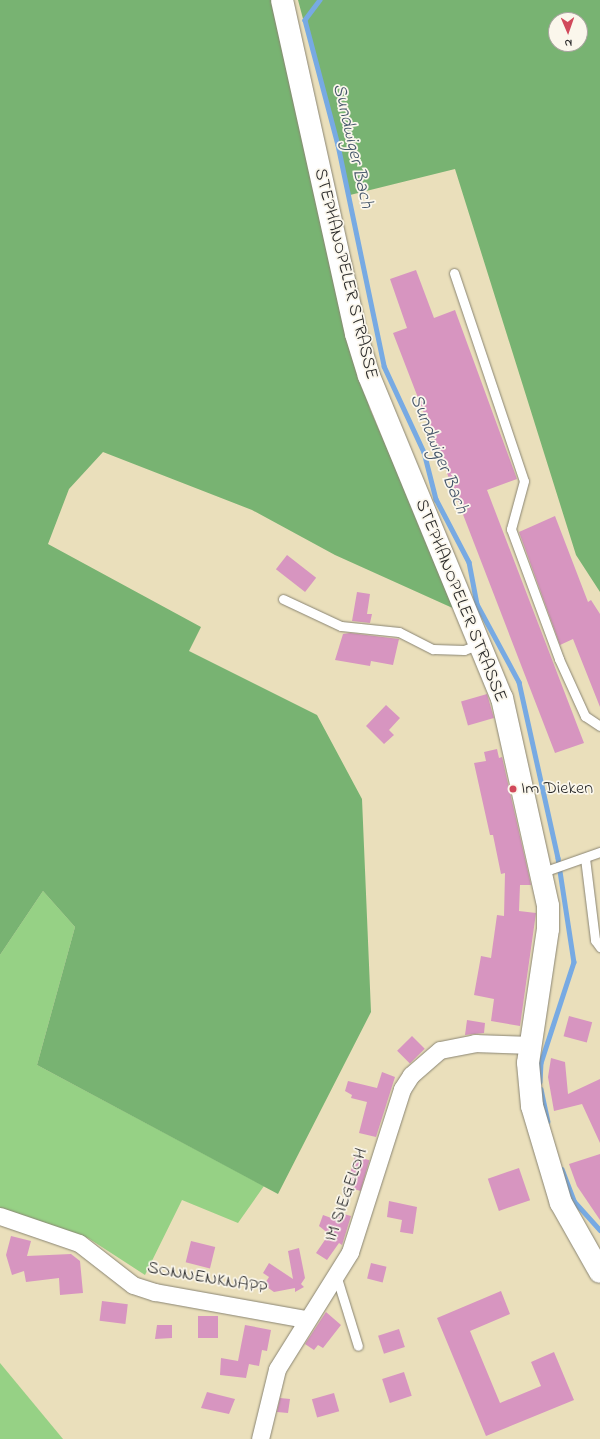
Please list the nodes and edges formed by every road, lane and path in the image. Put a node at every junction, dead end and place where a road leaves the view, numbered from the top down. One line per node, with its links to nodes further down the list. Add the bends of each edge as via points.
1 (282, 0): 4 (street, STEPHANOPELER STRASSE, via 356,334 369,376)
2 (454, 274): 5 (lane, via 524,481 511,529 581,709 585,716)
3 (283, 599): 4 (lane, via 341,626 399,632 433,649 464,650)
4 (480, 644): 8 (street, STEPHANOPELER STRASSE, via 502,698)
5 (600, 726)
6 (600, 852): 7 (lane)
7 (585, 858): 8 (lane); 9 (lane, via 595,940)
8 (546, 871): 10 (street, STEPHANOPELER STRASSE, via 548,928)
9 (600, 946)
10 (530, 1045): 12 (street, STEPHANOPELER STRASSE, via 528,1080 538,1132 561,1203); 13 (street, IM SIEGELOH, via 475,1043 440,1050 416,1069 402,1089 362,1221)
11 (0, 1216): 14 (street, SONNENKNAPP, via 80,1243 119,1276 140,1288)
12 (600, 1272)
13 (335, 1274): 14 (street, IM SIEGELOH); 15 (lane)
14 (305, 1319): 16 (street, IM SIEGELOH, via 277,1369)
15 (358, 1346)
16 (260, 1439)

